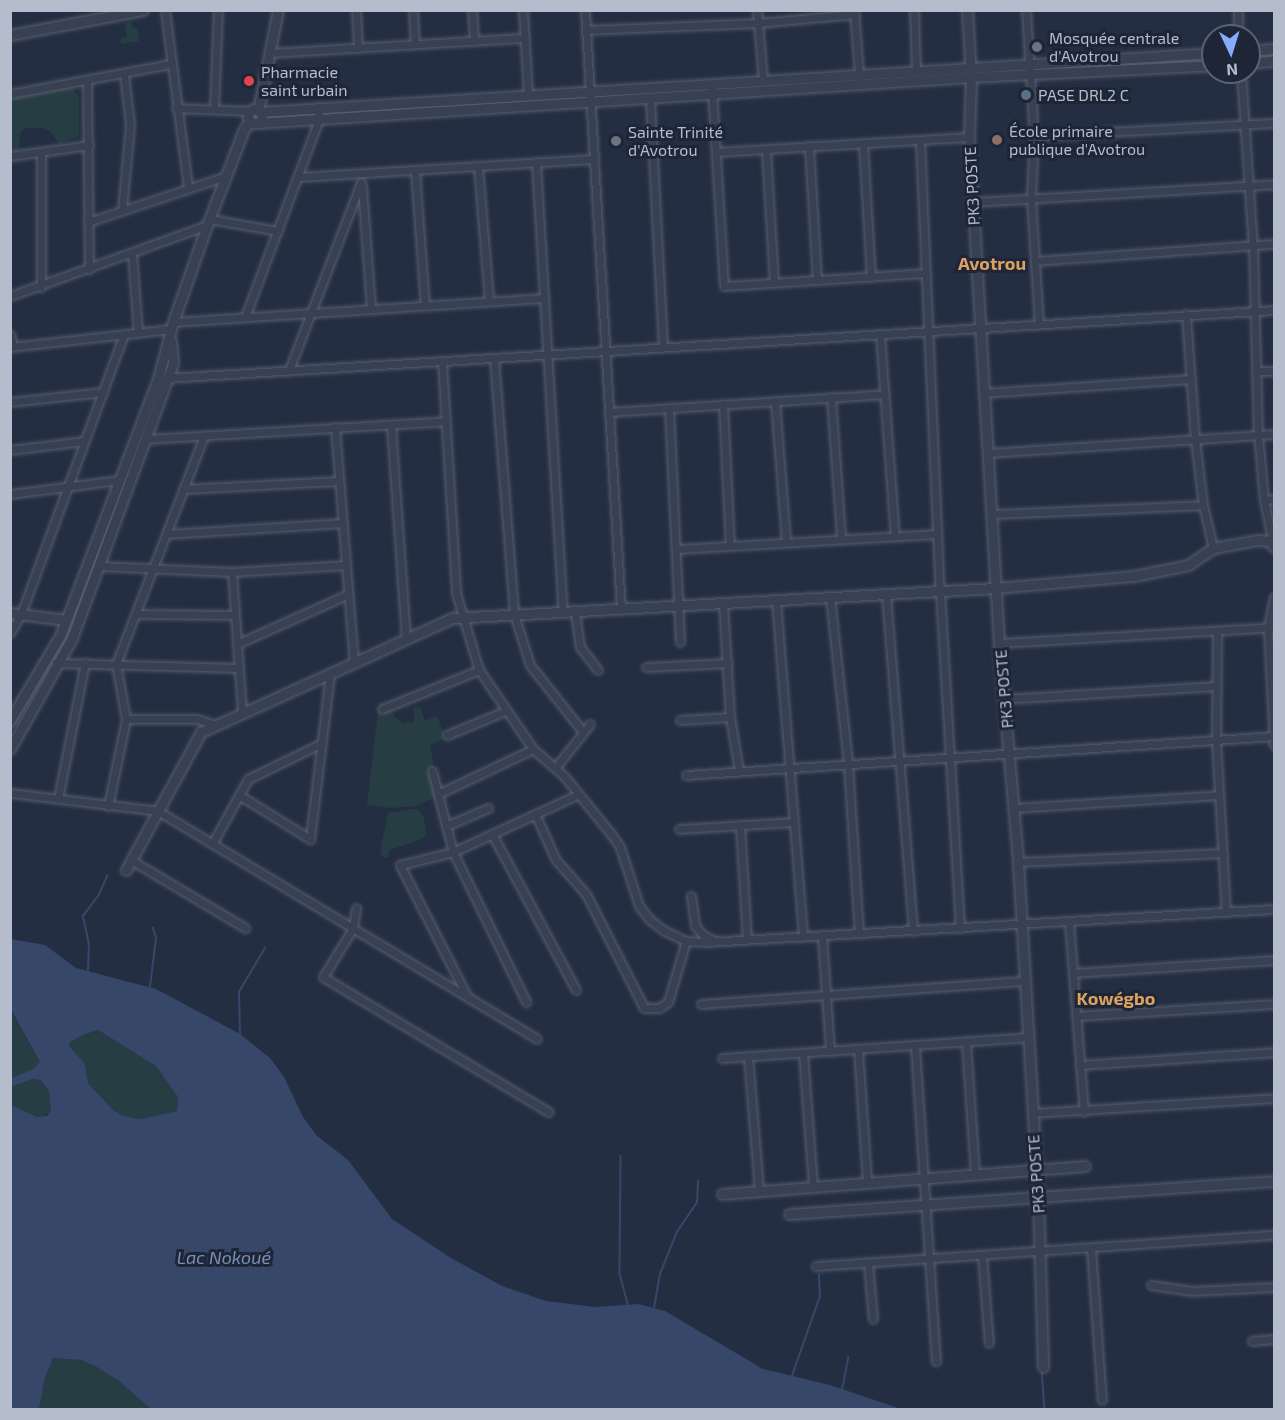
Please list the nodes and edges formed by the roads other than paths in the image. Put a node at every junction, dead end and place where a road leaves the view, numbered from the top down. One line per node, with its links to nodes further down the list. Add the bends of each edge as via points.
1 (143, 10): 14 (street)
2 (165, 10): 25 (street)
3 (218, 10): 46 (street)
4 (278, 10): 23 (street)
5 (356, 10): 22 (street)
6 (413, 10): 21 (street)
7 (472, 10): 20 (street)
8 (523, 10): 19 (street)
9 (585, 10): 17 (street)
10 (757, 10): 16 (street)
11 (914, 10): 29 (street)
12 (967, 10): 27 (street, PK3 POSTE)
13 (1026, 10): 26 (street)
14 (125, 12): 18 (street)
15 (855, 12): 16 (street); 31 (street)
16 (758, 22): 17 (street); 34 (street)
17 (586, 30): 38 (street)
18 (10, 35)
19 (525, 38): 20 (street); 40 (street)
20 (474, 41): 21 (street)
21 (415, 44): 22 (street)
22 (358, 48): 23 (street)
23 (269, 53): 47 (street)
24 (1201, 54): 26 (street)
25 (170, 64): 30 (street); 45 (street)
26 (1028, 64): 27 (street); 32 (street)
27 (970, 66): 29 (street); 33 (street, PK3 POSTE)
28 (1201, 66): 32 (street)
29 (916, 71): 31 (street)
30 (124, 73): 35 (street); 75 (street, via 130,126)
31 (859, 74): 34 (street)
32 (1029, 75): 33 (street); 52 (street)
33 (971, 77): 41 (street); 53 (street, PK3 POSTE)
34 (764, 80): 36 (street)
35 (87, 81): 39 (street); 56 (street)
36 (712, 83): 38 (street); 41 (street)
37 (1241, 84): 51 (street)
38 (589, 90): 40 (street); 43 (street)
39 (10, 94)
40 (528, 94): 44 (street)
41 (712, 95): 42 (street); 60 (street)
42 (650, 99): 43 (street); 108 (street)
43 (590, 103): 48 (street); 62 (street)
44 (318, 107): 47 (street); 48 (street)
45 (176, 108): 46 (street); 72 (street)
46 (214, 110): 47 (street)
47 (257, 111): 49 (street, via 261,119)
48 (319, 119): 49 (street); 68 (street)
49 (253, 122): 67 (street)
50 (1275, 123): 51 (street)
51 (1243, 126): 52 (street); 71 (street)
52 (1034, 136): 73 (street)
53 (969, 137): 54 (street); 74 (street, PK3 POSTE)
54 (920, 140): 55 (street); 84 (street)
55 (863, 143): 57 (street); 85 (street)
56 (88, 145): 59 (street); 76 (street)
57 (809, 146): 58 (street); 86 (street)
58 (766, 149): 60 (street); 87 (street)
59 (41, 152): 61 (street); 88 (street)
60 (716, 152): 87 (street, via 724,286)
61 (10, 156)
62 (593, 159): 63 (street); 109 (street)
63 (537, 162): 64 (street); 90 (street)
64 (478, 166): 65 (street); 91 (street)
65 (415, 170): 66 (street); 92 (street)
66 (361, 173): 68 (street); 69 (street)
67 (226, 176): 72 (street); 77 (street)
68 (298, 177): 78 (street)
69 (361, 182): 93 (street); 96 (street)
70 (1275, 184): 71 (street)
71 (1247, 185): 73 (street); 80 (street)
72 (188, 188): 75 (street)
73 (1031, 198): 74 (street); 82 (street)
74 (973, 202): 100 (street, PK3 POSTE)
75 (122, 210): 76 (street)
76 (88, 222): 83 (street)
77 (208, 222): 78 (street); 81 (street); 101 (street)
78 (278, 231): 98 (street)
79 (1275, 244): 80 (street)
80 (1253, 246): 82 (street); 95 (street)
81 (132, 253): 83 (street); 103 (street)
82 (1035, 261): 99 (street)
83 (89, 269): 88 (street)
84 (926, 273): 85 (street); 102 (street)
85 (871, 277): 86 (street)
86 (817, 280): 87 (street)
87 (774, 283)
88 (41, 287): 89 (street)
89 (10, 296)
90 (544, 298): 91 (street); 110 (street)
91 (489, 301): 92 (street)
92 (425, 305): 93 (street)
93 (371, 309): 96 (street)
94 (1275, 310): 95 (street)
95 (1255, 311): 97 (street); 115 (street)
96 (313, 313): 98 (street); 113 (street)
97 (1186, 314): 99 (street); 117 (street)
98 (245, 317): 101 (street)
99 (1038, 324): 100 (street)
100 (980, 327): 102 (street); 119 (street, PK3 POSTE)
101 (172, 328): 103 (street); 116 (street, via 173,363)
102 (929, 330): 106 (street); 149 (street)
103 (138, 332): 105 (street)
104 (10, 334): 107 (street)
105 (124, 334): 107 (street); 118 (street)
106 (880, 334): 108 (street); 120 (street)
107 (12, 346)
108 (663, 347): 109 (street)
109 (605, 351): 110 (street); 126 (street)
110 (548, 354): 111 (street); 171 (street)
111 (494, 358): 112 (street); 175 (street)
112 (442, 361): 113 (street); 127 (street)
113 (289, 370): 116 (street)
114 (1275, 370): 115 (street)
115 (1257, 371): 130 (street)
116 (163, 378): 133 (street); 138 (street)
117 (1191, 379): 119 (street); 134 (street)
118 (103, 392): 123 (street); 135 (street)
119 (984, 393): 137 (street, PK3 POSTE)
120 (884, 394): 121 (street); 150 (street)
121 (831, 397): 122 (street); 151 (street)
122 (775, 401): 124 (street); 152 (street)
123 (10, 402)
124 (723, 404): 125 (street); 153 (street)
125 (669, 408): 126 (street); 156 (street)
126 (609, 412): 170 (street)
127 (445, 422): 128 (street); 177 (street, via 456,593)
128 (390, 424): 129 (street); 182 (street)
129 (335, 428): 132 (street); 139 (street)
130 (1258, 434): 131 (street); 134 (street); 144 (street)
131 (1275, 434)
132 (204, 436): 133 (street); 141 (street)
133 (146, 439): 158 (street)
134 (1195, 439): 137 (street); 145 (street)
135 (84, 441): 136 (street); 140 (street)
136 (10, 450)
137 (988, 453): 146 (street, PK3 POSTE)
138 (119, 480): 140 (street); 178 (street)
139 (339, 481): 141 (street); 147 (street)
140 (68, 486): 142 (street); 173 (street)
141 (183, 489): 148 (street)
142 (10, 494)
143 (1275, 499): 144 (street)
144 (1264, 500): 154 (street)
145 (1203, 505): 146 (street); 155 (street)
146 (992, 514): 161 (street, PK3 POSTE)
147 (343, 523): 148 (street); 157 (street)
148 (167, 534): 159 (street)
149 (938, 534): 150 (street); 162 (street)
150 (895, 536): 151 (street)
151 (841, 538): 152 (street)
152 (786, 541): 153 (street)
153 (730, 545): 156 (street)
154 (1274, 545): 155 (street, via 1258,540)
155 (1213, 548): 161 (street, via 1188,565 1134,576)
156 (676, 549): 169 (street)
157 (346, 565): 160 (street); 163 (street)
158 (99, 566): 159 (street); 186 (street, via 72,638)
159 (153, 570): 160 (street); 174 (street)
160 (232, 572): 176 (street)
161 (996, 588): 162 (street); 184 (street, PK3 POSTE)
162 (940, 591): 164 (street); 217 (street)
163 (348, 594): 185 (street); 188 (street)
164 (886, 594): 165 (street); 218 (street)
165 (830, 597): 167 (street); 219 (street)
166 (1275, 597): 179 (street)
167 (776, 600): 168 (street); 221 (street)
168 (723, 603): 169 (street); 189 (street)
169 (678, 606): 170 (street); 183 (street)
170 (621, 609): 172 (street)
171 (562, 612): 172 (street); 175 (street)
172 (574, 612): 194 (street, via 580,647)
173 (16, 614): 178 (street); 181 (street)
174 (137, 614): 176 (street); 190 (street)
175 (514, 614): 177 (street); 208 (street, via 530,665)
176 (235, 615): 185 (street)
177 (462, 618): 182 (street, via 452,618); 193 (street)
178 (66, 620): 204 (street)
179 (1271, 627): 180 (street); 196 (street)
180 (1217, 632): 184 (street); 197 (street)
181 (10, 633)
182 (406, 639): 188 (street)
183 (680, 642)
184 (999, 643): 198 (street, PK3 POSTE)
185 (237, 644): 192 (street)
186 (56, 663): 187 (street); 214 (street)
187 (86, 663): 190 (street); 230 (street)
188 (354, 663): 195 (street)
189 (728, 663): 191 (street); 202 (street)
190 (116, 664): 192 (street); 203 (street)
191 (646, 666)
192 (239, 668): 201 (street)
193 (479, 670): 199 (street); 200 (street)
194 (598, 670)
195 (330, 673): 201 (street); 212 (street)
196 (1273, 682): 210 (street)
197 (1217, 686): 198 (street); 211 (street)
198 (1003, 699): 216 (street, PK3 POSTE)
199 (382, 709)
200 (505, 711): 209 (street); 215 (street)
201 (242, 713): 207 (street)
202 (730, 717): 205 (street); 223 (street)
203 (126, 719): 207 (street, via 197,719); 231 (street)
204 (10, 720)
205 (680, 720)
206 (590, 724): 208 (street)
207 (216, 725): 234 (street, via 201,732)
208 (583, 732): 220 (street)
209 (447, 735)
210 (1274, 736): 211 (street); 213 (street)
211 (1216, 740): 216 (street); 229 (street)
212 (322, 743): 227 (street, via 248,779); 227 (street, via 310,839)
213 (1275, 745)
214 (10, 749)
215 (533, 749): 220 (street); 226 (street)
216 (1010, 754): 217 (street); 233 (street, PK3 POSTE)
217 (949, 758): 218 (street); 255 (street)
218 (900, 761): 219 (street); 256 (street)
219 (848, 764): 221 (street); 257 (street)
220 (555, 768): 228 (street)
221 (791, 768): 223 (street); 236 (street)
222 (432, 771): 226 (street)
223 (739, 771): 224 (street)
224 (686, 775)
225 (10, 793): 230 (street)
226 (438, 794): 238 (street)
227 (239, 795): 241 (street)
228 (577, 795): 235 (street); 261 (street, via 620,847 632,890 649,919)
229 (1219, 795): 233 (street); 243 (street)
230 (58, 799): 231 (street)
231 (108, 806): 234 (street)
232 (488, 808): 238 (street)
233 (1014, 808): 245 (street, PK3 POSTE)
234 (158, 811): 241 (street); 244 (street)
235 (535, 814): 240 (street); 261 (street, via 556,860 586,894 644,1008 659,1008 668,1002)
236 (794, 822): 237 (street); 259 (street)
237 (740, 825): 239 (street); 260 (street)
238 (446, 826): 242 (street)
239 (679, 829)
240 (492, 834): 242 (street); 266 (street)
241 (212, 844): 254 (street)
242 (453, 852): 268 (street, via 400,865); 269 (street)
243 (1223, 853): 245 (street); 250 (street)
244 (131, 860): 246 (street); 253 (street)
245 (1018, 862): 252 (street, PK3 POSTE)
246 (126, 870)
247 (691, 896): 262 (street, via 695,926)
248 (356, 908): 254 (street)
249 (1275, 909): 250 (street)
250 (1226, 912): 251 (street)
251 (1069, 922): 252 (street); 264 (street)
252 (1022, 925): 255 (street); 265 (street, PK3 POSTE)
253 (245, 928)
254 (353, 928): 268 (street); 286 (street, via 323,977)
255 (960, 928): 256 (street)
256 (913, 931): 257 (street)
257 (859, 934): 258 (street)
258 (822, 936): 259 (street); 267 (street)
259 (804, 937): 260 (street)
260 (747, 940): 262 (street)
261 (686, 941): 262 (street)
262 (717, 942)
263 (1275, 960): 264 (street)
264 (1073, 972): 272 (street)
265 (1025, 981): 267 (street); 273 (street, PK3 POSTE)
266 (576, 990)
267 (826, 996): 270 (street); 278 (street)
268 (468, 998): 274 (street)
269 (526, 1002)
270 (701, 1004)
271 (1275, 1004): 272 (street)
272 (1077, 1016): 283 (street)
273 (1027, 1037): 275 (street); 287 (street, PK3 POSTE)
274 (537, 1040)
275 (966, 1042): 276 (street); 290 (street)
276 (915, 1046): 277 (street); 291 (street)
277 (858, 1049): 278 (street); 293 (street)
278 (830, 1051): 280 (street)
279 (1275, 1052): 283 (street)
280 (803, 1053): 281 (street); 294 (street)
281 (748, 1056): 282 (street); 295 (street)
282 (722, 1058)
283 (1080, 1065): 285 (street)
284 (1275, 1098): 285 (street)
285 (1084, 1111): 287 (street)
286 (549, 1112)
287 (1032, 1113): 289 (street, PK3 POSTE)
288 (1085, 1166): 289 (street)
289 (1037, 1169): 290 (street); 297 (street, PK3 POSTE)
290 (975, 1174): 291 (street)
291 (924, 1176): 293 (street); 298 (street)
292 (1275, 1181): 297 (street)
293 (867, 1182): 294 (street)
294 (813, 1186): 295 (street)
295 (759, 1190): 296 (street)
296 (722, 1194)
297 (1038, 1196): 298 (street); 302 (street, PK3 POSTE)
298 (924, 1203): 299 (street); 304 (street)
299 (789, 1214)
300 (1275, 1235): 301 (street)
301 (1091, 1248): 302 (street); 315 (street)
302 (1041, 1251): 303 (street); 314 (street, PK3 POSTE)
303 (982, 1255): 304 (street); 312 (street)
304 (929, 1257): 305 (street); 313 (street)
305 (868, 1263): 306 (street); 309 (street)
306 (816, 1266)
307 (1150, 1284): 308 (street, via 1193,1292)
308 (1275, 1287)
309 (873, 1319)
310 (1275, 1340): 311 (street)
311 (1252, 1341)
312 (989, 1343)
313 (936, 1361)
314 (1043, 1367)
315 (1102, 1400)

